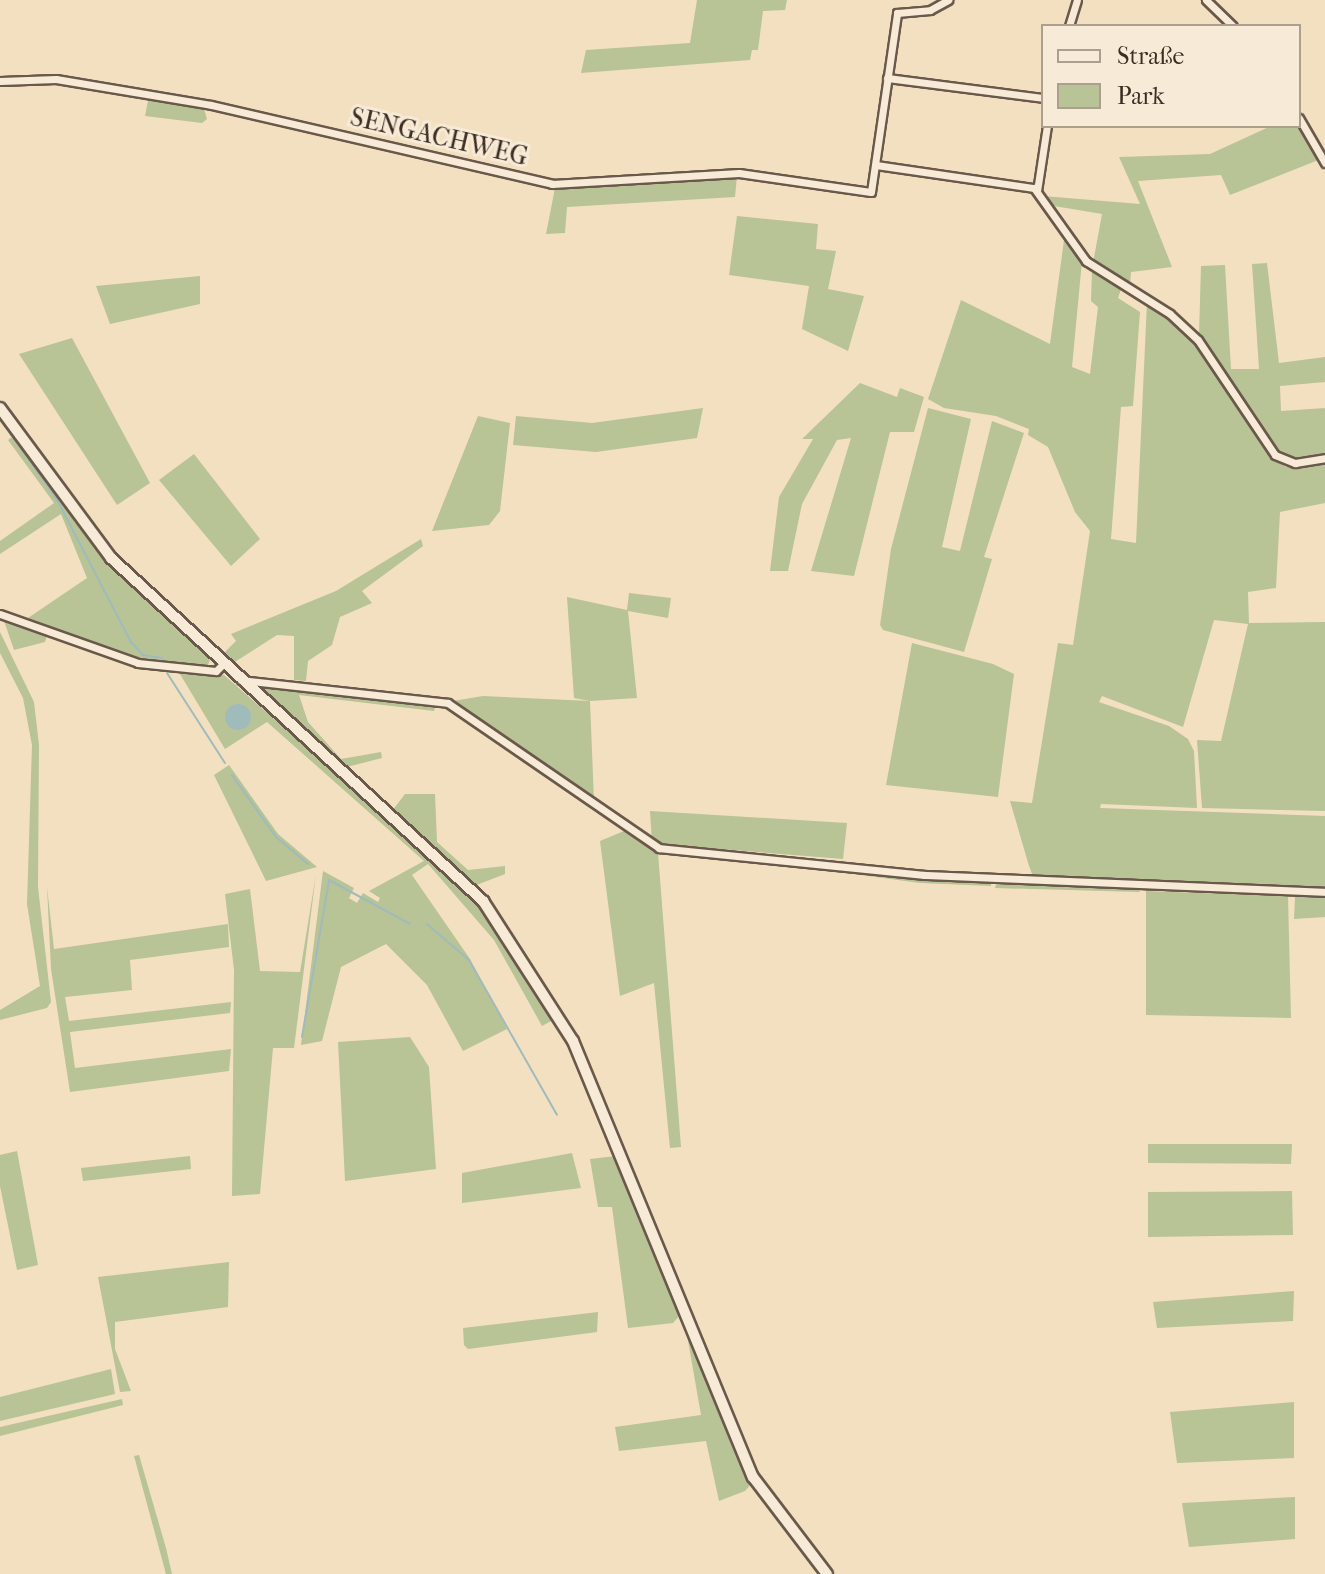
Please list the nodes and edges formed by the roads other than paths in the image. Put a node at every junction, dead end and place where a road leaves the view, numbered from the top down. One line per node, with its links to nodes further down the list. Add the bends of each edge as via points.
1 (948, 0): 6 (street, via 930,10 897,13)
2 (1077, 0): 4 (street)
3 (1206, 0): 5 (street)
4 (1070, 24)
5 (1231, 24)
6 (887, 78): 8 (street); 12 (street)
7 (0, 81): 12 (street, SENGACHWEG, via 56,79 211,105 552,184 739,173 871,192)
8 (1041, 98)
9 (1301, 121): 11 (street)
10 (1047, 128): 13 (street)
11 (1325, 163)
12 (876, 165): 13 (street, via 965,175)
13 (1037, 191): 15 (street, via 1086,261 1170,314 1198,340 1275,455 1291,463)
14 (0, 408): 17 (main road, via 90,531)
15 (1325, 458)
16 (0, 614): 17 (street, via 138,663 216,671)
17 (222, 665): 18 (main road)
18 (240, 681): 19 (street, via 448,703 659,848 951,877); 20 (main road, via 464,882 529,968 573,1041 753,1477)
19 (1325, 892)
20 (827, 1574)

